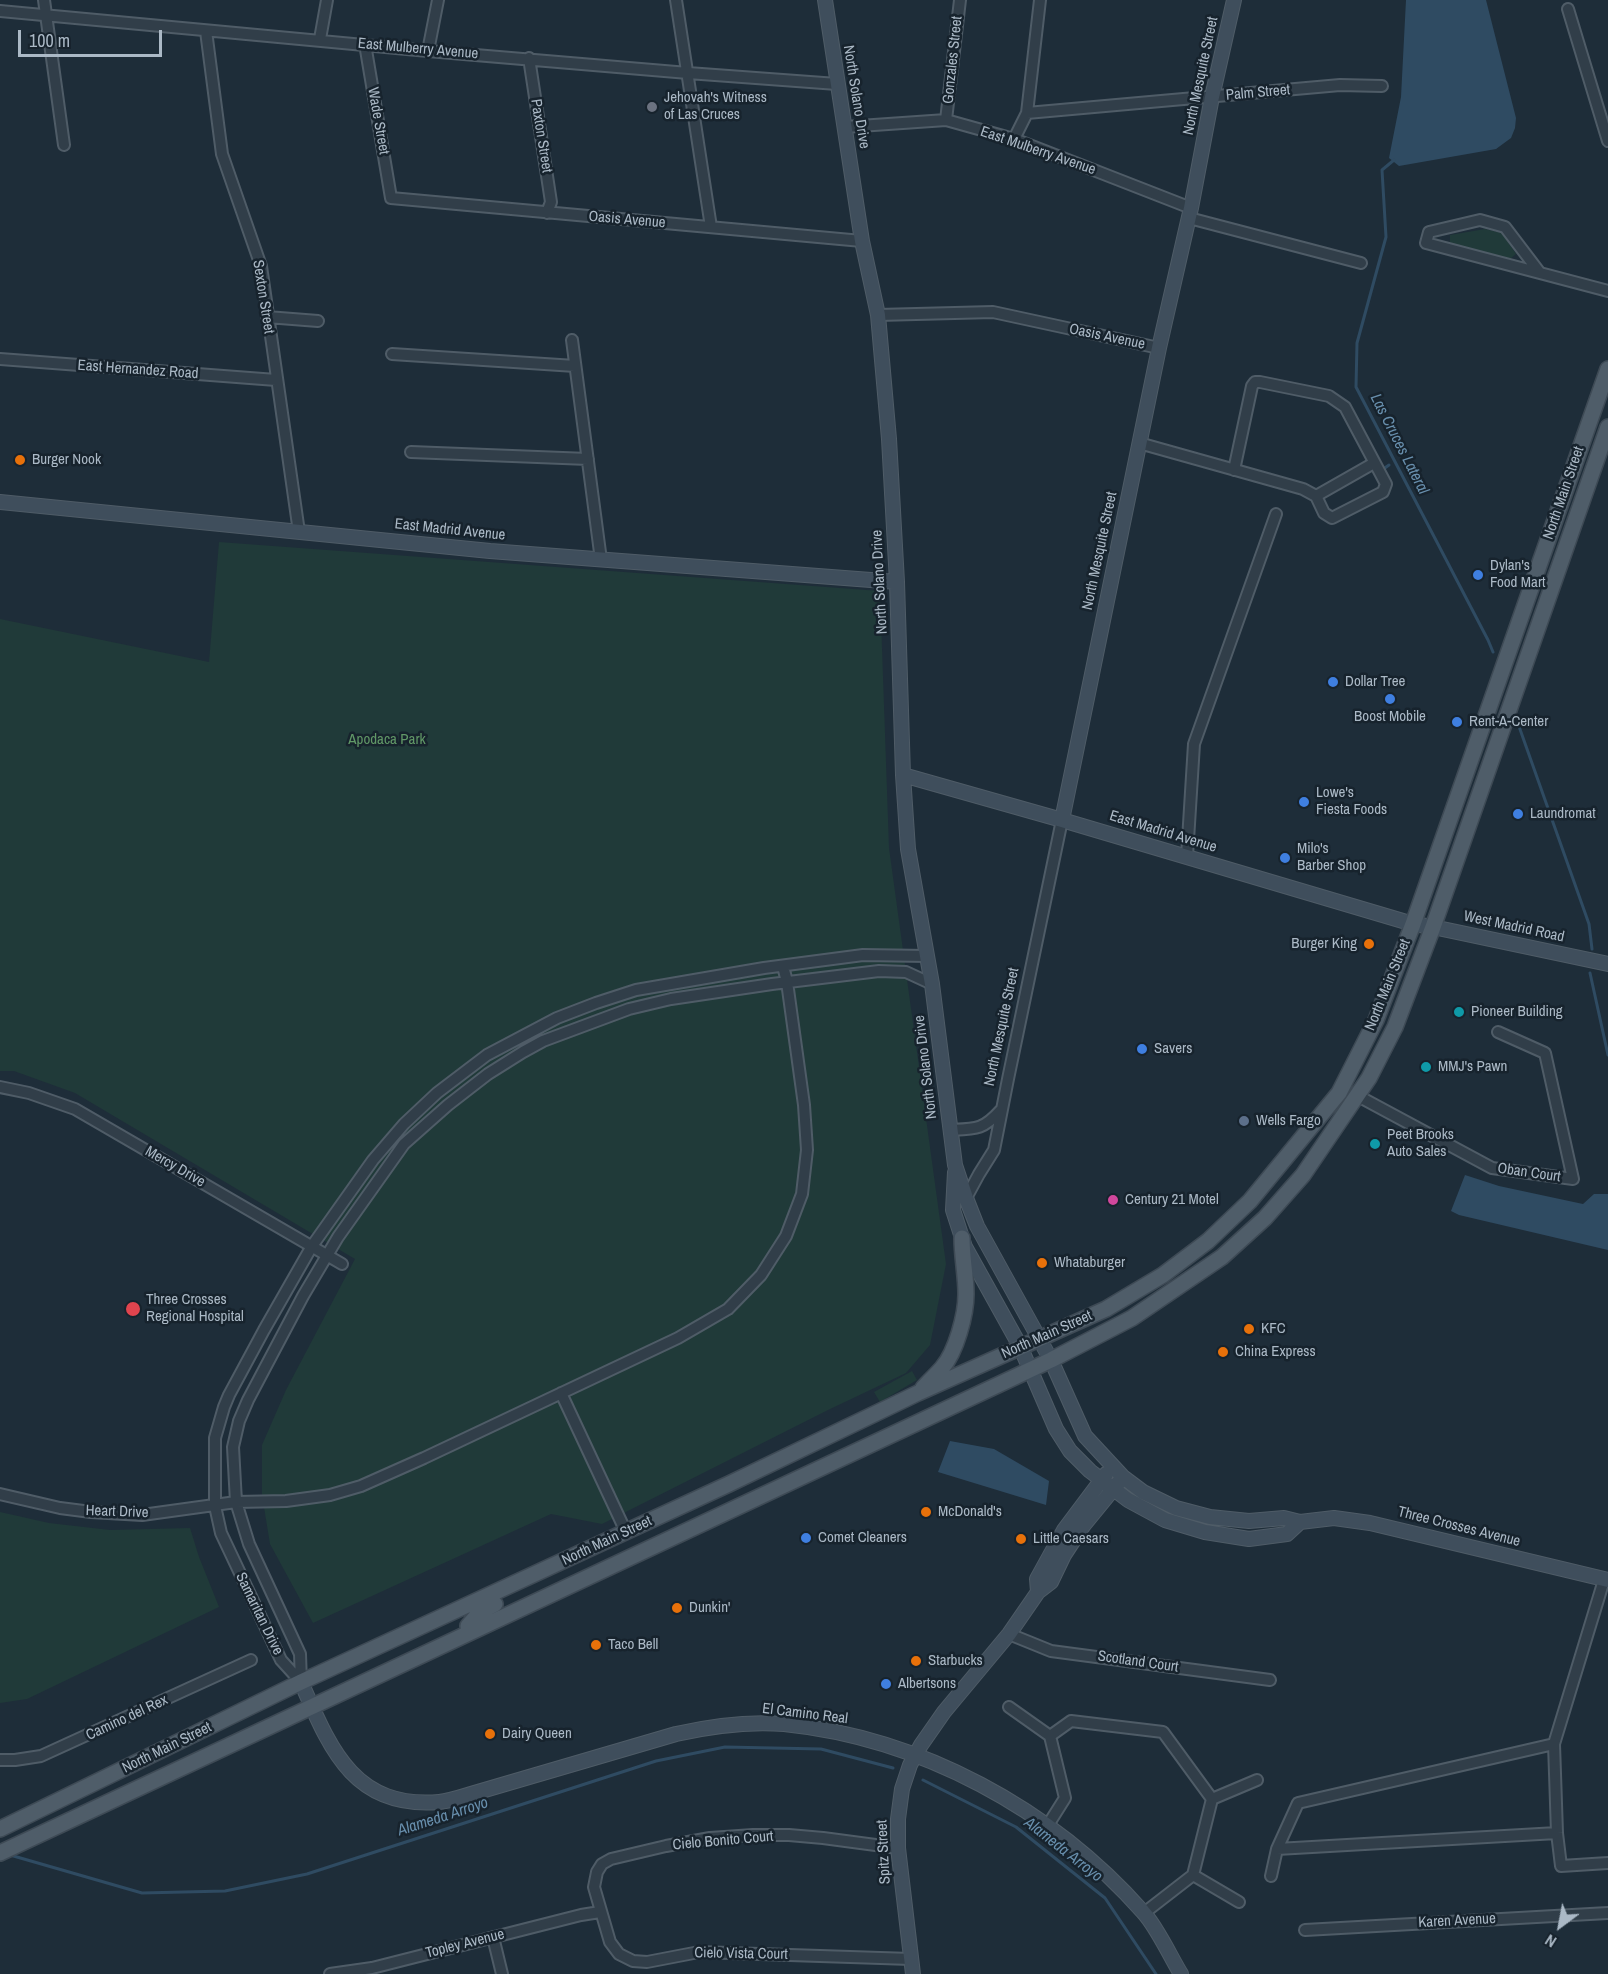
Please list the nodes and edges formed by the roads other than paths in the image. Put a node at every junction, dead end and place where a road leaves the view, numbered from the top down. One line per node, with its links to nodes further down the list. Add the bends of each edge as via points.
1 (44, 0): 11 (street)
2 (327, 0): 13 (street)
3 (438, 0): 15 (street)
4 (676, 0): 17 (street)
5 (825, 0): 18 (street, North Solano Drive)
6 (960, 0): 22 (street, Gonzales Street)
7 (1040, 0): 21 (street)
8 (1234, 0): 20 (street, North Mesquite Street)
9 (1568, 9): 25 (street)
10 (0, 11): 11 (street, East Mulberry Avenue)
11 (46, 16): 12 (street, East Mulberry Avenue); 26 (street)
12 (206, 31): 13 (street, East Mulberry Avenue); 36 (street, Sexton Street, via 222,154 261,266)
13 (320, 39): 14 (street, East Mulberry Avenue)
14 (365, 44): 15 (street, East Mulberry Avenue); 27 (street, Wade Street)
15 (428, 51): 16 (street, East Mulberry Avenue)
16 (529, 58): 17 (street, East Mulberry Avenue); 28 (street, Paxton Street, via 551,202)
17 (688, 73): 18 (street, East Mulberry Avenue); 30 (street)
18 (837, 84): 23 (street, North Solano Drive)
19 (1382, 86): 20 (street, Palm Street)
20 (1212, 98): 21 (street, Palm Street); 29 (street, North Mesquite Street)
21 (1027, 113): 24 (street)
22 (946, 120): 23 (street, East Mulberry Avenue); 24 (street, East Mulberry Avenue)
23 (845, 127): 31 (street, North Solano Drive)
24 (1014, 139): 29 (street, East Mulberry Avenue)
25 (1608, 141)
26 (64, 145)
27 (391, 198): 28 (street, Oasis Avenue)
28 (547, 213): 30 (street, Oasis Avenue)
29 (1190, 213): 32 (street, East Mulberry Avenue); 39 (street, North Mesquite Street)
30 (711, 227): 31 (street, Oasis Avenue)
31 (862, 241): 35 (street, North Solano Drive)
32 (1360, 263)
33 (1540, 273): 33 (street, via 1426,243 1429,232 1480,220 1505,227); 34 (street)
34 (1608, 291)
35 (878, 315): 39 (street, Oasis Avenue, via 993,312); 56 (street, North Solano Drive)
36 (267, 317): 37 (street); 44 (street, Sexton Street)
37 (318, 321)
38 (572, 340): 42 (street)
39 (1159, 348): 46 (street, North Mesquite Street)
40 (392, 354): 42 (street)
41 (0, 359): 44 (street, East Hernandez Road)
42 (575, 366): 48 (street)
43 (1608, 369): 57 (main road, North Main Street)
44 (276, 380): 54 (street, Sexton Street)
45 (1608, 427): 58 (main road, North Main Street)
46 (1139, 443): 50 (street); 60 (street, North Mesquite Street)
47 (411, 452): 48 (street)
48 (588, 459): 55 (street)
49 (1374, 464): 50 (street, via 1345,407 1335,399 1255,382); 51 (street); 51 (street, via 1386,484 1383,492 1332,518 1324,513)
50 (1234, 470): 51 (street, via 1304,489)
51 (1316, 496)
52 (0, 502): 54 (street, East Madrid Avenue)
53 (1276, 514): 61 (street, via 1194,744)
54 (299, 532): 55 (street, East Madrid Avenue)
55 (601, 560): 56 (street, East Madrid Avenue)
56 (897, 582): 59 (street, North Solano Drive)
57 (1470, 761): 58 (main road); 62 (main road, North Main Street)
58 (1489, 768): 63 (main road, North Main Street)
59 (903, 775): 60 (street, East Madrid Avenue); 64 (street, North Solano Drive, via 908,849)
60 (1062, 820): 61 (street, East Madrid Avenue); 76 (street, North Mesquite Street)
61 (1187, 856): 62 (street, East Madrid Avenue)
62 (1413, 924): 63 (street, West Madrid Road); 73 (main road, North Main Street, via 1376,1020)
63 (1433, 927): 65 (street, West Madrid Road); 74 (main road, North Main Street, via 1395,1027)
64 (927, 956): 66 (street, Samaritan Drive, via 863,955); 68 (street, North Solano Drive)
65 (1608, 964)
66 (783, 966): 67 (street, Heart Drive); 69 (street, Samaritan Drive, via 636,990)
67 (787, 982): 68 (street, Samaritan Drive, via 906,972); 71 (street, Samaritan Drive, via 672,999 629,1009); 89 (street, Heart Drive, via 807,1150 802,1194 786,1236 761,1275 728,1309 678,1338)
68 (932, 984): 78 (street, North Solano Drive)
69 (557, 1018): 71 (street); 75 (street, Samaritan Drive, via 487,1055)
70 (1498, 1032): 74 (street, Oban Court, via 1545,1053 1573,1179 1492,1168)
71 (563, 1033): 77 (street, Samaritan Drive, via 488,1074)
72 (0, 1087): 82 (street, Mercy Drive, via 75,1109)
73 (1339, 1093): 74 (main road); 85 (main road, North Main Street, via 1250,1201 1208,1241 1163,1275 1106,1309)
74 (1358, 1096): 87 (main road, North Main Street, via 1303,1175 1265,1218 1222,1257 1132,1318)
75 (423, 1107): 77 (street); 82 (street, Samaritan Drive, via 374,1160)
76 (1001, 1109): 78 (street, North Mesquite Street, via 990,1123 976,1129); 80 (street, North Mesquite Street, via 994,1150)
77 (433, 1118): 83 (street, Samaritan Drive, via 404,1144)
78 (950, 1130): 79 (street, North Solano Drive)
79 (955, 1165): 80 (street, North Solano Drive); 81 (street, North Solano Drive, via 953,1210)
80 (966, 1198): 85 (street, North Solano Drive, via 977,1226)
81 (962, 1238): 86 (street, North Solano Drive); 90 (main road, via 966,1294 962,1320 944,1366)
82 (312, 1246): 83 (street, Mercy Drive); 97 (street, Samaritan Drive, via 224,1407 215,1438)
83 (327, 1255): 84 (street, Mercy Drive); 96 (street, Samaritan Drive, via 239,1421 233,1447)
84 (342, 1264)
85 (1039, 1338): 86 (main road, North Main Street); 87 (street, North Solano Drive)
86 (1020, 1346): 88 (street, North Solano Drive); 90 (main road, North Main Street)
87 (1051, 1360): 88 (main road, North Main Street); 91 (street, Three Crosses Avenue, via 1085,1436)
88 (1031, 1370): 93 (street, Three Crosses Avenue, via 1056,1429 1070,1451); 103 (main road, North Main Street)
89 (561, 1393): 96 (street, Heart Drive, via 362,1486 286,1501); 99 (street)
90 (918, 1393): 99 (main road, North Main Street)
91 (1112, 1467): 92 (street, Three Crosses Avenue); 93 (street, Spitz Street)
92 (1123, 1477): 94 (street, Spitz Street); 98 (street, Three Crosses Avenue, via 1176,1508 1210,1517 1249,1521 1284,1518)
93 (1102, 1480): 94 (street, Three Crosses Avenue); 102 (street, Spitz Street, via 1064,1530 1037,1579)
94 (1113, 1489): 98 (street, Three Crosses Avenue, via 1165,1520 1249,1539 1287,1534); 102 (street, Spitz Street, via 1083,1526 1050,1582)
95 (0, 1494): 97 (street, Heart Drive, via 60,1509 142,1515)
96 (236, 1503): 97 (street, Heart Drive); 107 (street, Samaritan Drive, via 249,1544 300,1654)
97 (214, 1506): 107 (street, Samaritan Drive, via 234,1564 281,1660)
98 (1300, 1522): 101 (street, Three Crosses Avenue, via 1334,1518 1370,1523)
99 (626, 1532): 100 (main road, North Main Street)
100 (534, 1575): 103 (main road, via 526,1590 474,1616 468,1626); 107 (main road, North Main Street)
101 (1606, 1580): 111 (street)
102 (1038, 1592): 104 (street, Spitz Street)
103 (470, 1632): 108 (main road, North Main Street)
104 (1009, 1634): 106 (street, Scotland Court, via 1051,1651); 112 (street, Spitz Street, via 944,1712)
105 (251, 1660): 113 (street, Camino del Rex, via 41,1756)
106 (1270, 1680)
107 (301, 1682): 108 (street, El Camino Real); 117 (main road, North Main Street)
108 (312, 1706): 112 (street, El Camino Real, via 348,1771 378,1793 422,1803 442,1802 675,1734 742,1724 783,1724 839,1733); 121 (main road, North Main Street)
109 (1009, 1707): 110 (street)
110 (1050, 1736): 115 (street, via 1071,1721 1163,1732); 116 (street, via 1065,1798)
111 (1554, 1744): 118 (street); 120 (street, via 1298,1803)
112 (916, 1755): 116 (street, El Camino Real, via 974,1782); 119 (street, Spitz Street, via 902,1789)
113 (0, 1760)
114 (1257, 1780): 115 (street)
115 (1212, 1799): 123 (street)
116 (1048, 1825): 128 (street, El Camino Real)
117 (0, 1829)
118 (1557, 1833): 120 (street); 122 (street, via 1561,1866)
119 (898, 1848): 126 (street, Cielo Bonito Court, via 789,1835 753,1835 666,1846 615,1857 603,1864 594,1881); 131 (street, Spitz Street)
120 (1277, 1849): 124 (street)
121 (0, 1853)
122 (1608, 1863)
123 (1193, 1875): 125 (street); 128 (street)
124 (1271, 1876)
125 (1239, 1902)
126 (600, 1912): 130 (street, Topley Avenue); 131 (street, Cielo Vista Court, via 612,1946 623,1957 638,1962 699,1952)
127 (1608, 1912): 129 (street, Karen Avenue)
128 (1144, 1913): 136 (street, El Camino Real)
129 (1305, 1930)
130 (493, 1937): 132 (street, Topley Avenue); 134 (street)
131 (911, 1959): 135 (street, Spitz Street)
132 (373, 1971): 133 (street, Topley Avenue)
133 (330, 1974)
134 (502, 1974)
135 (913, 1974)
136 (1181, 1974)

